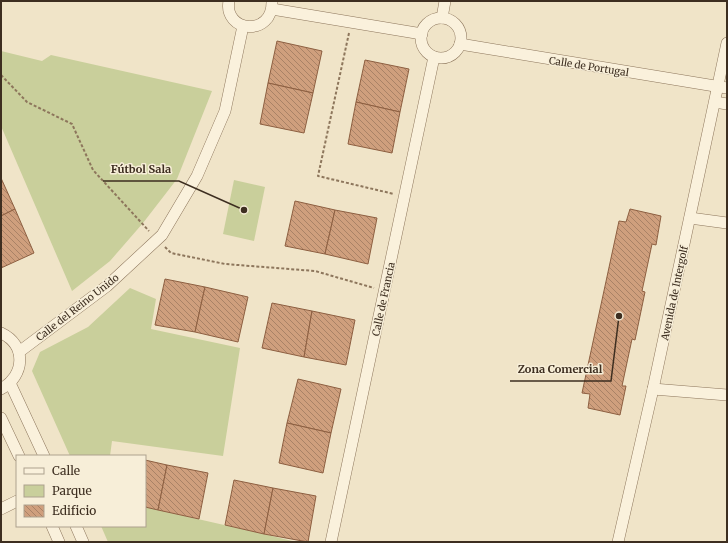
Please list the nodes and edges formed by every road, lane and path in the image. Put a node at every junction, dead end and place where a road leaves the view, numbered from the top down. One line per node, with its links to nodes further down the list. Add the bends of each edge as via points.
1 (229, 1): 6 (street, via 231,16)
2 (445, 1): 4 (street)
3 (272, 5): 5 (street); 6 (street, via 270,16 264,22 257,26)
4 (442, 18): 7 (street, via 427,24); 9 (street, via 449,19 459,28)
5 (351, 22): 7 (street); 14 (path, via 318,176)
6 (243, 26): 18 (street, Calle del Reino Unido, via 226,111 197,176 162,235 107,286)
7 (422, 34): 10 (street, via 423,45)
8 (727, 43): 11 (street, Avenida de Intergolf)
9 (460, 44): 10 (street, via 448,57); 11 (street, Calle de Portugal)
10 (434, 57): 14 (street, Calle de Francia)
11 (723, 88): 12 (street, Avenida de Intergolf)
12 (715, 102): 13 (street); 15 (street, Avenida de Intergolf)
13 (727, 104)
14 (405, 196): 31 (street, Calle de Francia)
15 (690, 218): 16 (street); 20 (street, Avenida de Intergolf)
16 (727, 223)
17 (1, 333): 18 (street, via 14,343)
18 (19, 352): 19 (street, via 20,366 17,375)
19 (6, 386): 24 (street)
20 (653, 389): 21 (street); 32 (street, Avenida de Intergolf)
21 (727, 395)
22 (1, 418): 23 (street)
23 (19, 455)
24 (43, 455)
25 (16, 501): 26 (street)
26 (1, 508)
27 (52, 527): 29 (street)
28 (76, 527): 30 (street)
29 (60, 542)
30 (83, 542)
31 (331, 542)
32 (618, 542)

